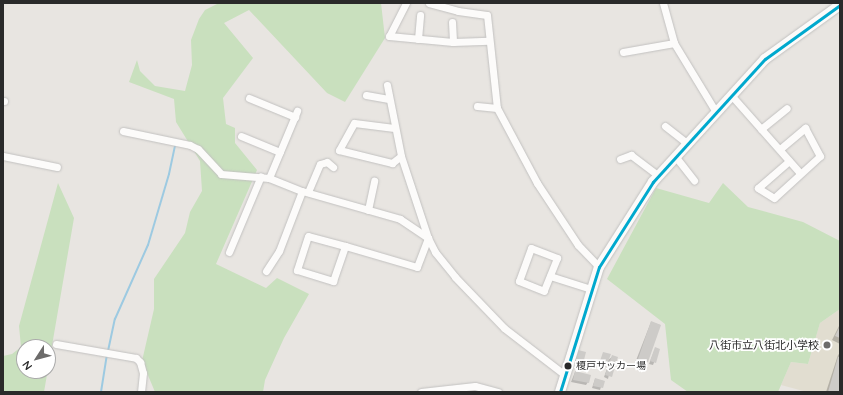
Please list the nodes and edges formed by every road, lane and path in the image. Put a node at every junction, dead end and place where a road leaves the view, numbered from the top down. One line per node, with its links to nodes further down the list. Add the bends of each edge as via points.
1 (406, 3): 7 (street, via 389,36)
2 (429, 3): 8 (street, via 487,15)
3 (663, 3): 10 (street)
4 (840, 5): 14 (street, via 777,48)
5 (420, 15): 7 (street)
6 (452, 22): 9 (street)
7 (418, 39): 9 (street)
8 (489, 41): 9 (street); 18 (street)
9 (453, 42)
10 (674, 43): 11 (street); 20 (street)
11 (623, 52)
12 (387, 85): 16 (street)
13 (366, 95): 16 (street)
14 (731, 95): 20 (street); 23 (street)
15 (249, 98): 28 (street, via 296,114)
16 (389, 99): 22 (street)
17 (477, 106): 18 (street)
18 (497, 108): 47 (street, via 537,183 578,245)
19 (786, 108): 23 (street)
20 (716, 112): 26 (street)
21 (665, 126): 26 (street)
22 (394, 128): 30 (street); 30 (street, via 354,123 339,150 392,163)
23 (761, 129): 27 (street)
24 (123, 130): 38 (street, via 190,145 198,149 221,174)
25 (241, 136): 28 (street)
26 (687, 144): 31 (street)
27 (780, 149): 33 (street); 36 (street, via 805,128 820,156)
28 (280, 152): 39 (street)
29 (3, 156): 34 (street)
30 (401, 156): 44 (street)
31 (675, 156): 37 (street); 40 (street)
32 (620, 159): 37 (street, via 631,155)
33 (789, 161): 36 (street); 36 (street, via 758,188 774,198)
34 (57, 167)
35 (333, 167): 42 (street, via 327,162 320,164)
36 (800, 173)
37 (658, 175): 47 (street)
38 (261, 176): 39 (street); 46 (street)
39 (269, 178): 42 (street)
40 (694, 180)
41 (374, 181): 43 (street)
42 (305, 191): 43 (street); 48 (street, via 280,252)
43 (368, 210): 44 (street, via 400,219)
44 (428, 238): 45 (street, via 417,267); 52 (street, via 435,252 455,277 504,328)
45 (345, 246): 45 (street, via 308,236 298,270 333,281)
46 (229, 252)
47 (599, 267): 50 (street)
48 (266, 271)
49 (550, 276): 49 (street, via 544,291 519,281 532,248 557,258); 50 (street)
50 (591, 289): 52 (street)
51 (56, 344): 53 (street, via 136,358 144,373)
52 (565, 376): 56 (street)
53 (141, 392)
54 (421, 392): 55 (street, via 475,386)
55 (498, 392)
56 (560, 392)

